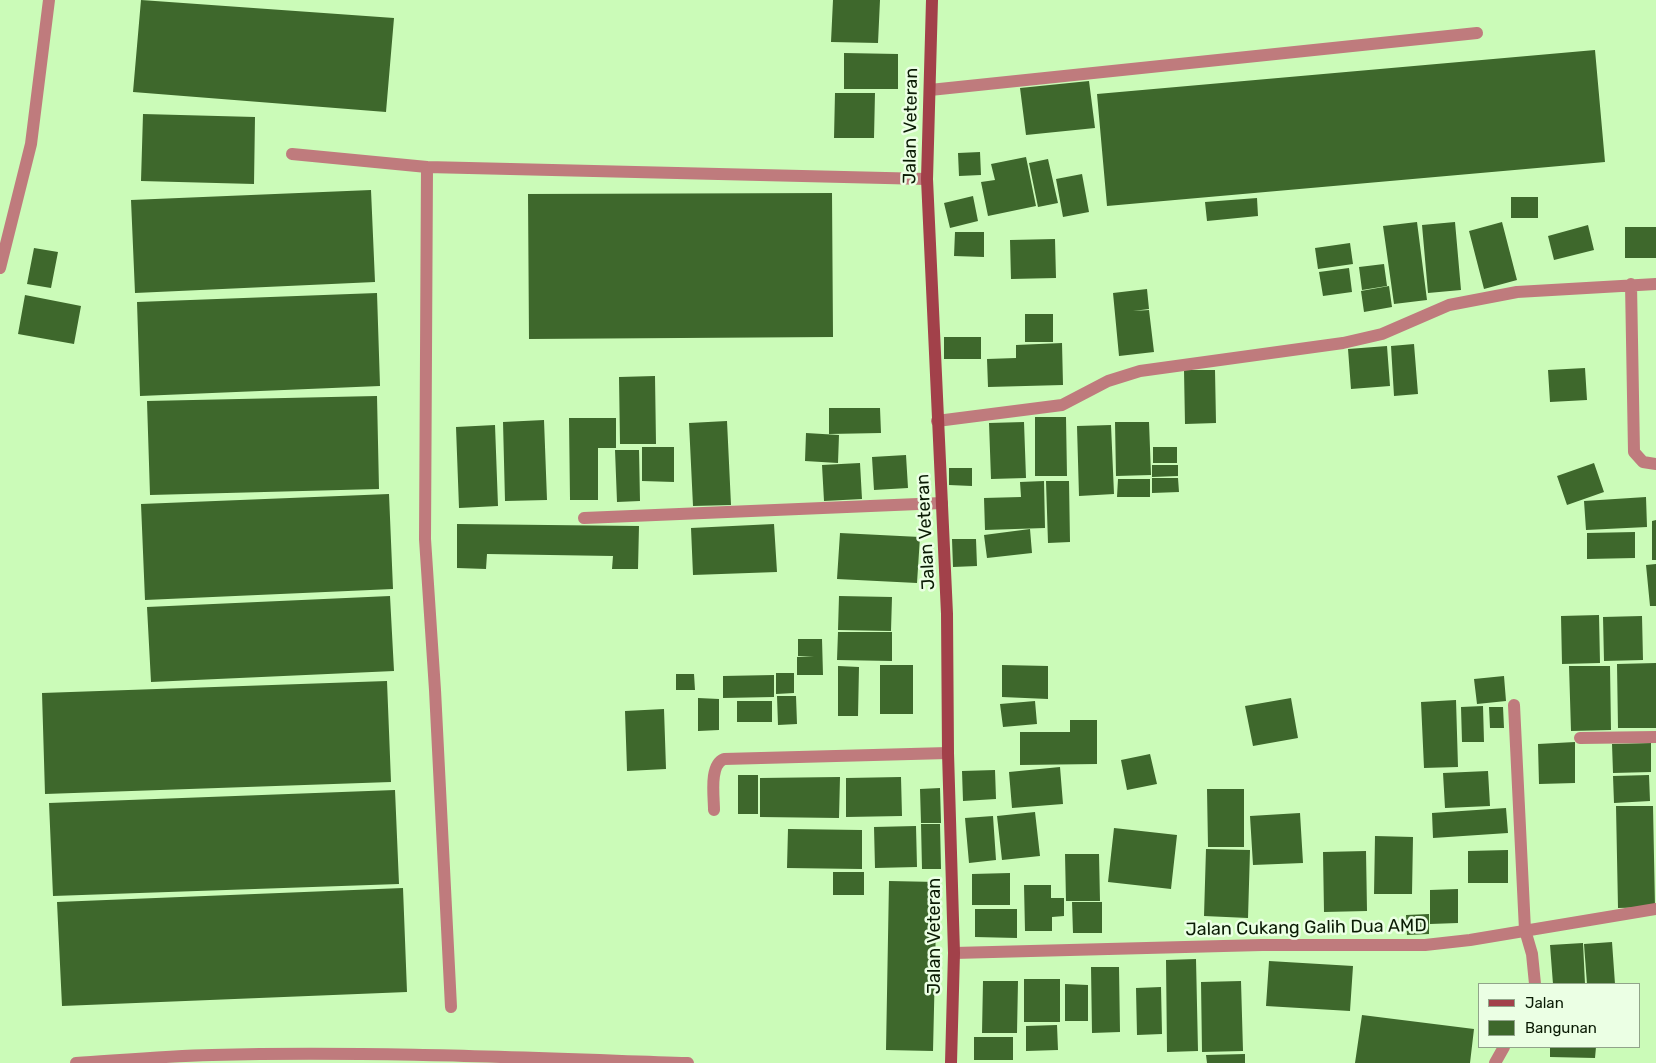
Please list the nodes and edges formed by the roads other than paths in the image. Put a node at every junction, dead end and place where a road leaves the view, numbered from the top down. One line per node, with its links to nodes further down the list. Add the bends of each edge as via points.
1 (49, 0): 8 (street, via 31,144)
2 (932, 0): 4 (main road, Jalan Veteran)
3 (1477, 33): 4 (street)
4 (930, 90): 7 (main road, Jalan Veteran)
5 (292, 154): 6 (street)
6 (427, 167): 7 (street); 24 (street, via 424,539)
7 (927, 179): 11 (main road, Jalan Veteran)
8 (0, 268)
9 (1631, 284): 10 (street); 11 (street, via 1517,292 1449,305 1382,334 1343,343 1140,371 1108,381 1062,405); 12 (street, via 1634,452 1643,462)
10 (1656, 284)
11 (937, 420): 13 (main road, Jalan Veteran)
12 (1656, 464)
13 (942, 502): 14 (street); 18 (main road, Jalan Veteran, via 948,614)
14 (584, 518)
15 (1514, 705): 21 (street)
16 (1656, 737): 17 (street)
17 (1580, 738)
18 (948, 753): 19 (street, via 724,759 716,768); 22 (main road, Jalan Veteran)
19 (714, 810)
20 (1656, 909): 21 (street, Jalan Cukang Galih Dua AMD)
21 (1525, 930): 22 (street, Jalan Cukang Galih Dua AMD, via 1425,945 1262,945); 23 (street)
22 (954, 953): 30 (main road, Jalan Veteran)
23 (1535, 983)
24 (451, 1007)
25 (1503, 1048): 31 (street)
26 (393, 1060): 27 (street); 28 (street, via 209,1055)
27 (515, 1060): 29 (street)
28 (76, 1063)
29 (688, 1063)
30 (951, 1063)
31 (1495, 1063)

